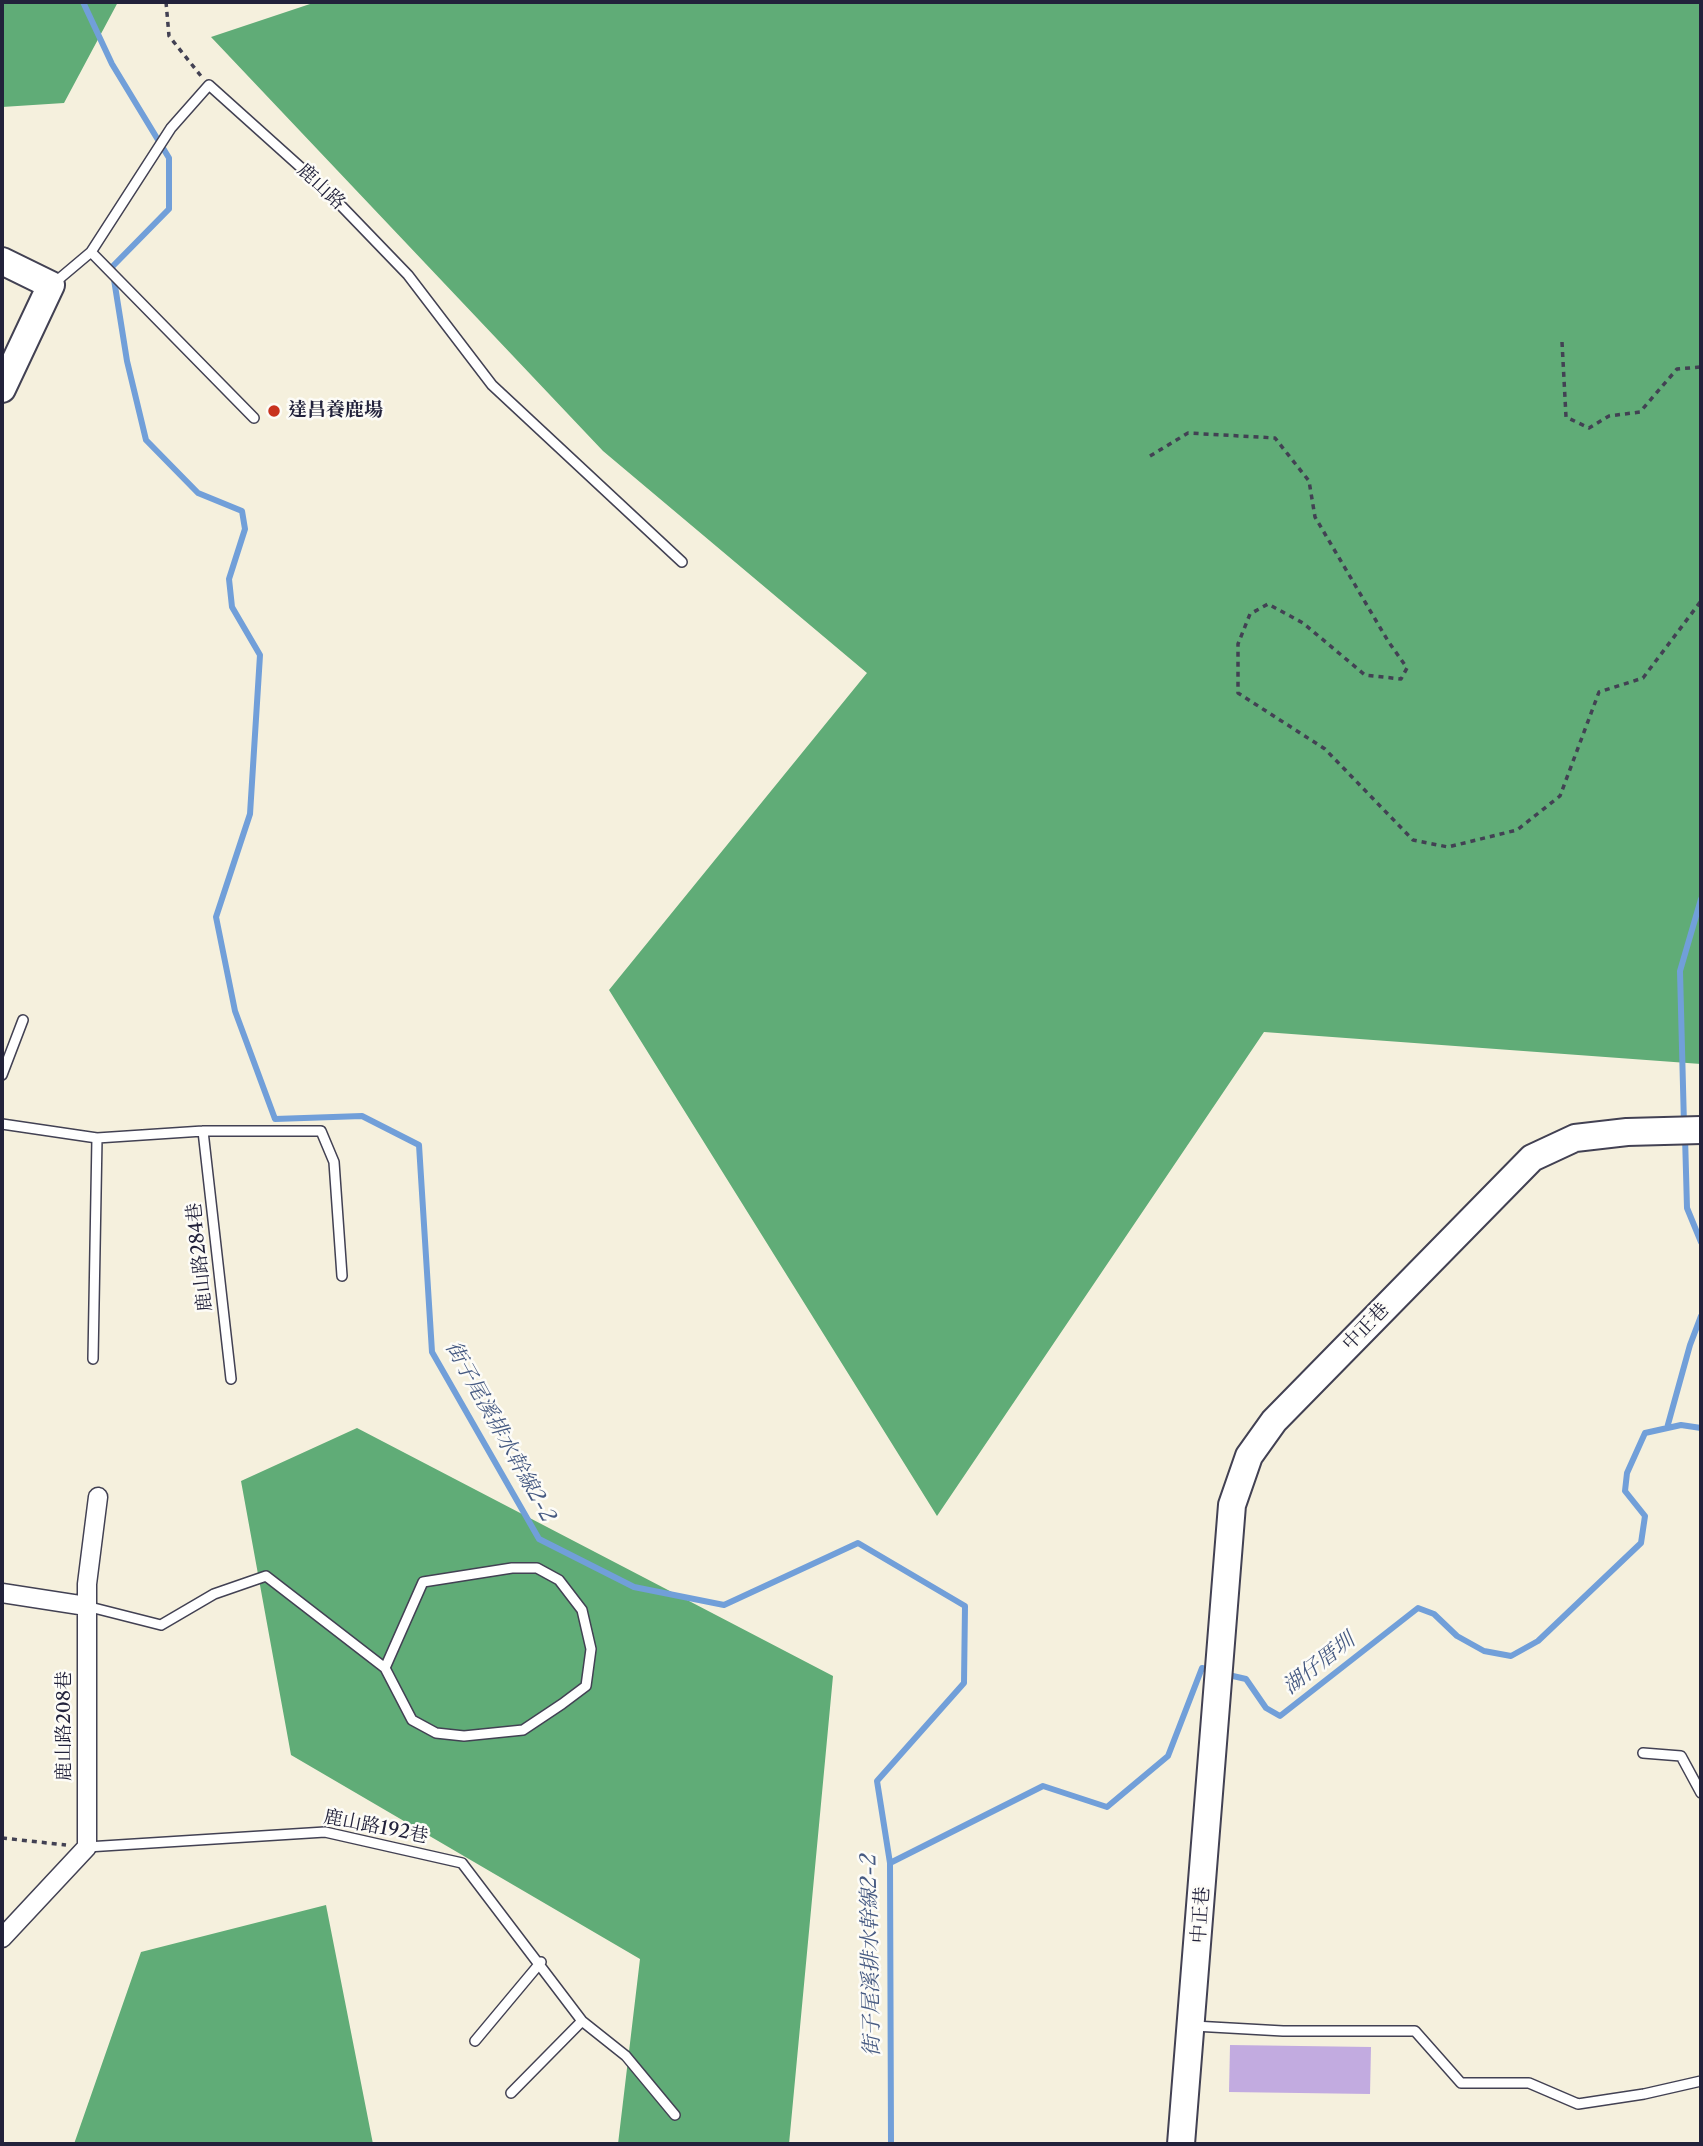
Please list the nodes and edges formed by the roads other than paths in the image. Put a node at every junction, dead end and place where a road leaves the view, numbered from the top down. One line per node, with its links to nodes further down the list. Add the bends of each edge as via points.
1 (91, 252): 3 (lane); 5 (lane); 6 (lane, 鹿山路, via 170,128 209,85 327,191 400,266 492,385)
2 (2, 261): 3 (street)
3 (51, 285): 4 (street)
4 (2, 389)
5 (254, 418)
6 (682, 562)
7 (23, 1020): 8 (lane)
8 (2, 1075)
9 (2, 1124): 12 (lane)
10 (1700, 1130): 26 (street, 中正巷, via 1575,1138 1532,1158 1274,1421 1249,1455 1232,1505)
11 (204, 1131): 12 (lane); 13 (lane, via 321,1131 334,1162); 15 (lane, 鹿山路284巷)
12 (97, 1138): 14 (lane)
13 (342, 1276)
14 (93, 1359)
15 (231, 1379)
16 (97, 1497): 18 (street, 鹿山路208巷)
17 (2, 1593): 18 (street)
18 (86, 1606): 19 (lane, via 161,1625 214,1594 266,1576); 22 (street, 鹿山路208巷)
19 (385, 1668): 19 (lane, via 412,1720 436,1733 464,1736 523,1730 562,1704 586,1686 591,1649 582,1610 559,1580 537,1568 512,1568 423,1582)
20 (1643, 1753): 21 (lane, via 1681,1756)
21 (1701, 1793)
22 (86, 1847): 23 (street); 24 (lane, 鹿山路192巷, via 325,1832 462,1863)
23 (2, 1938)
24 (541, 1962): 25 (lane, 鹿山路192巷); 27 (lane)
25 (582, 2021): 29 (lane); 30 (lane, 鹿山路192巷, via 626,2056)
26 (1192, 2026): 28 (lane, via 1415,2031 1461,2083 1529,2083 1578,2104); 31 (street, 中正巷)
27 (475, 2041)
28 (1701, 2081)
29 (511, 2093)
30 (675, 2115)
31 (1181, 2144)

